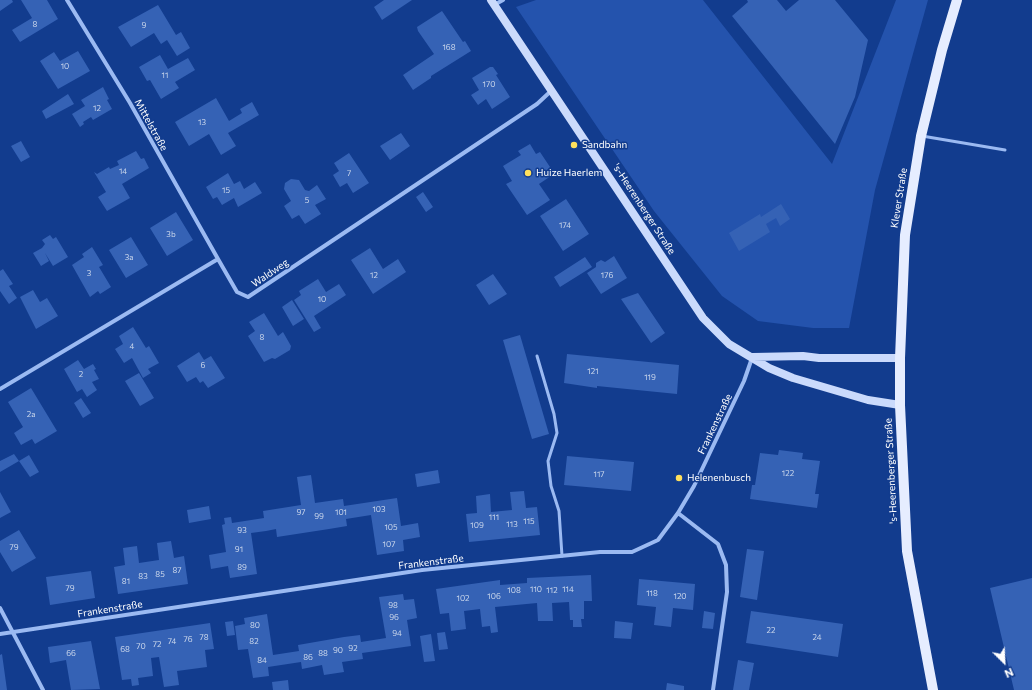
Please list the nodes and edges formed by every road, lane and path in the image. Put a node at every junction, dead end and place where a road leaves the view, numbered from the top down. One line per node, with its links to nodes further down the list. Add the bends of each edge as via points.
1 (67, 0): 8 (street, Mittelstraße, via 130,103)
2 (503, 0): 4 (street)
3 (957, 0): 6 (main road, Klever Straße)
4 (493, 2): 5 (street, 's-Heerenberger Straße)
5 (552, 91): 8 (street, Waldweg, via 537,104 248,297 236,292); 10 (street, 's-Heerenberger Straße, via 703,318 729,344)
6 (921, 136): 7 (lane); 11 (main road, Klever Straße, via 905,235)
7 (1006, 150)
8 (218, 259): 12 (street)
9 (537, 356): 15 (lane, via 557,433 548,461 551,486 559,511)
10 (752, 357): 11 (street); 13 (street, 's-Heerenberger Straße, via 769,368 794,378 868,400); 14 (street, Frankenstraße, via 744,381 694,486)
11 (900, 358): 13 (main road, Klever Straße)
12 (0, 389)
13 (900, 405): 21 (main road, 's-Heerenberger Straße, via 908,551)
14 (678, 513): 15 (street, Frankenstraße, via 658,540 632,552); 20 (street, via 718,544 726,565 727,592)
15 (562, 556): 17 (street, Frankenstraße, via 422,570)
16 (0, 608): 17 (street)
17 (14, 632): 18 (street, Frankenstraße); 19 (street)
18 (0, 634)
19 (43, 690)
20 (713, 690)
21 (933, 690)

